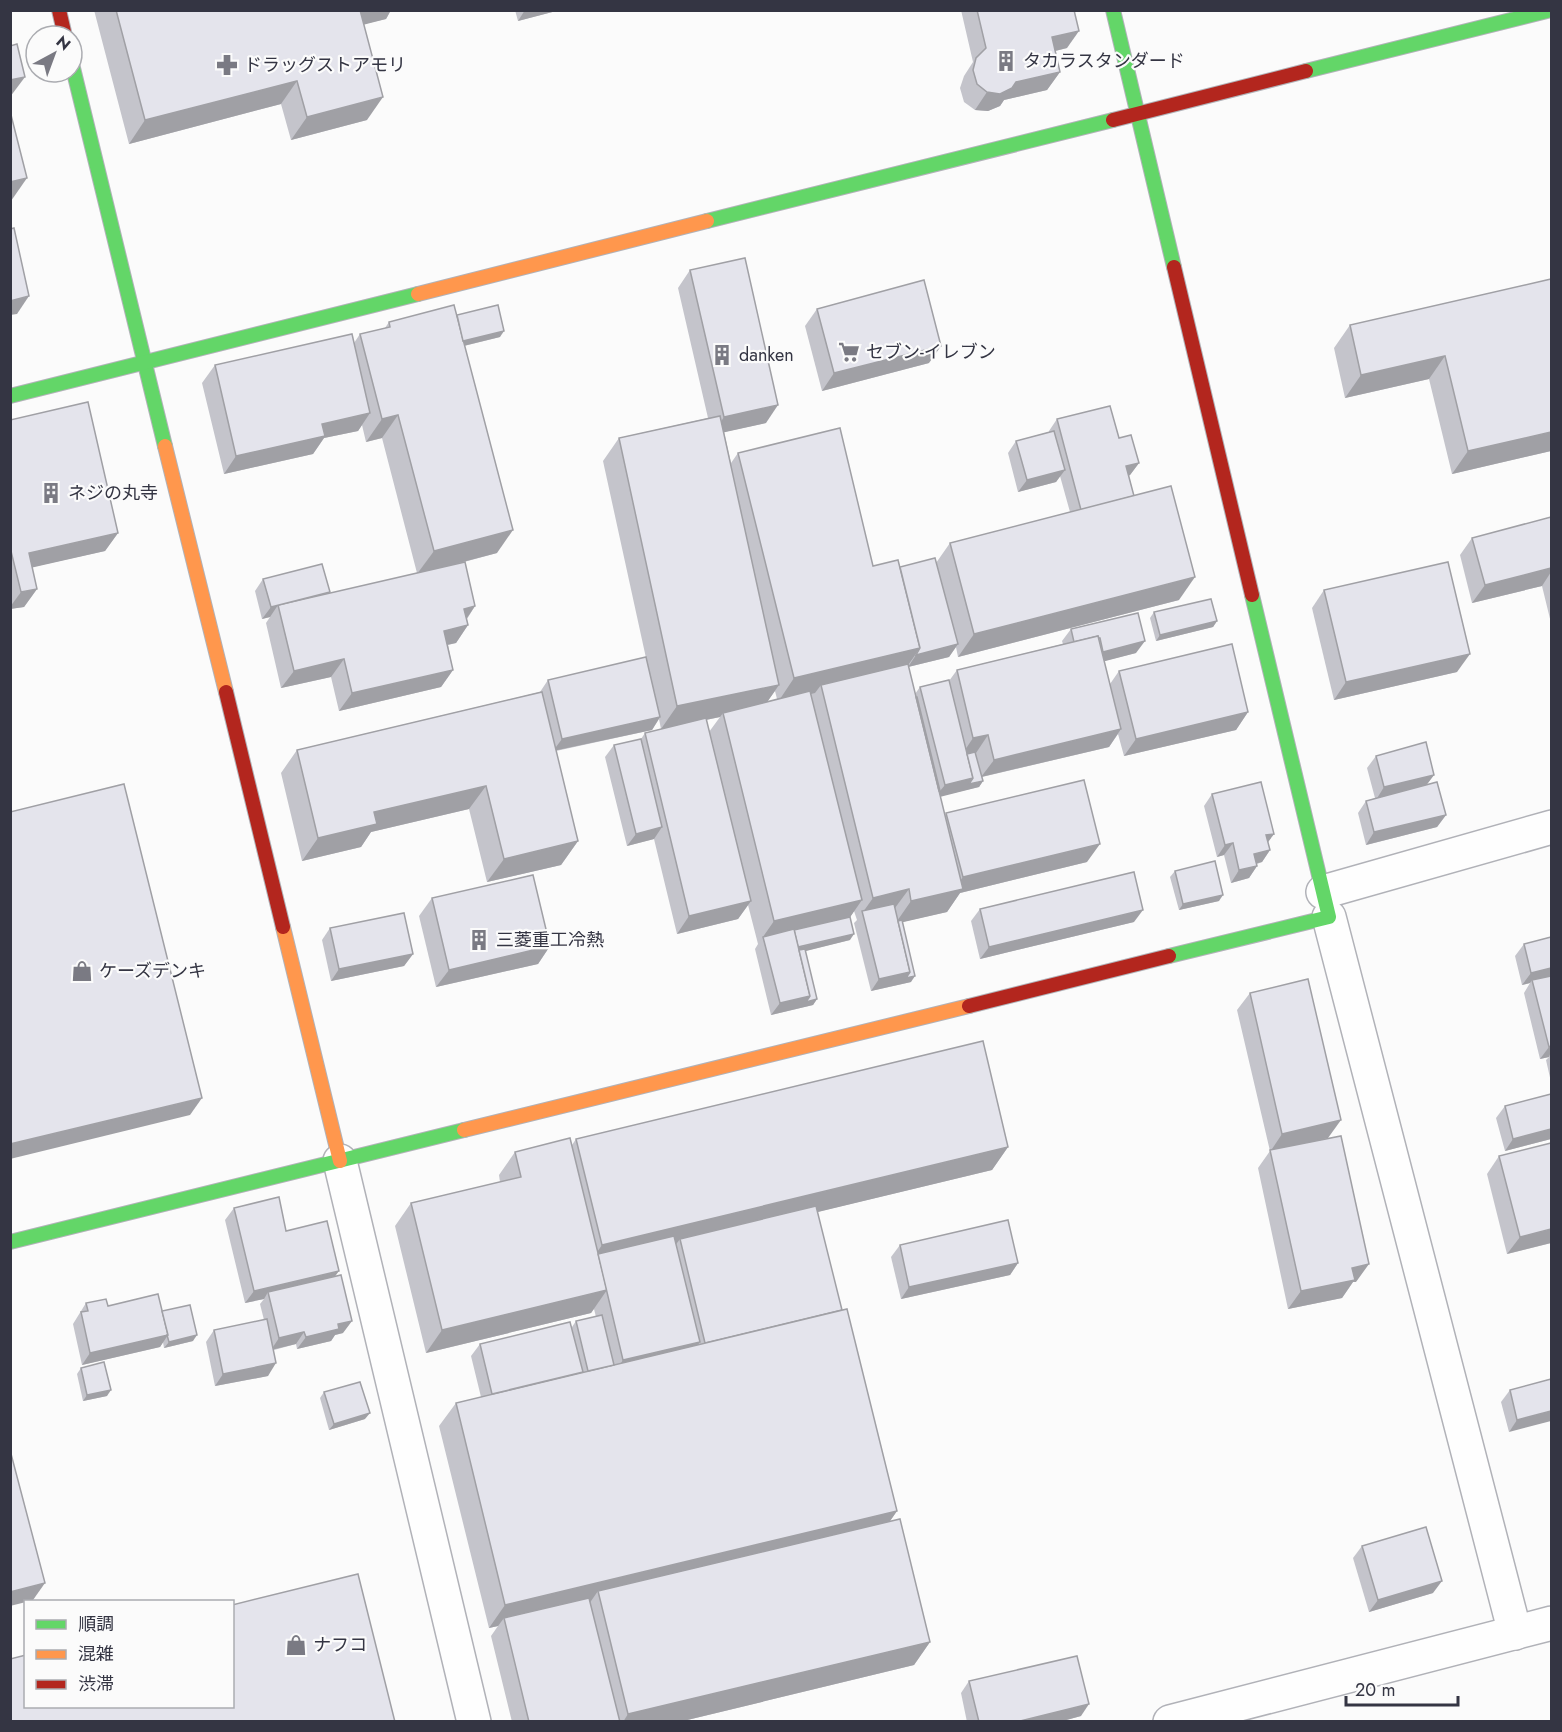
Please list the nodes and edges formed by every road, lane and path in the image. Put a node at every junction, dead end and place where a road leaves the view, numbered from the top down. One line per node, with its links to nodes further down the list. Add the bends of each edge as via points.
1 (1113, 10): 4 (street)
2 (1551, 10): 4 (street)
3 (77, 84): 5 (street)
4 (1138, 113): 5 (street); 8 (street)
5 (145, 364): 6 (street); 9 (street)
6 (10, 396)
7 (1551, 827): 8 (street)
8 (1326, 905): 9 (street); 12 (street)
9 (340, 1161): 10 (street); 13 (street)
10 (10, 1242)
11 (1551, 1623): 12 (street)
12 (1515, 1633): 14 (street)
13 (474, 1722)
14 (1170, 1722)

